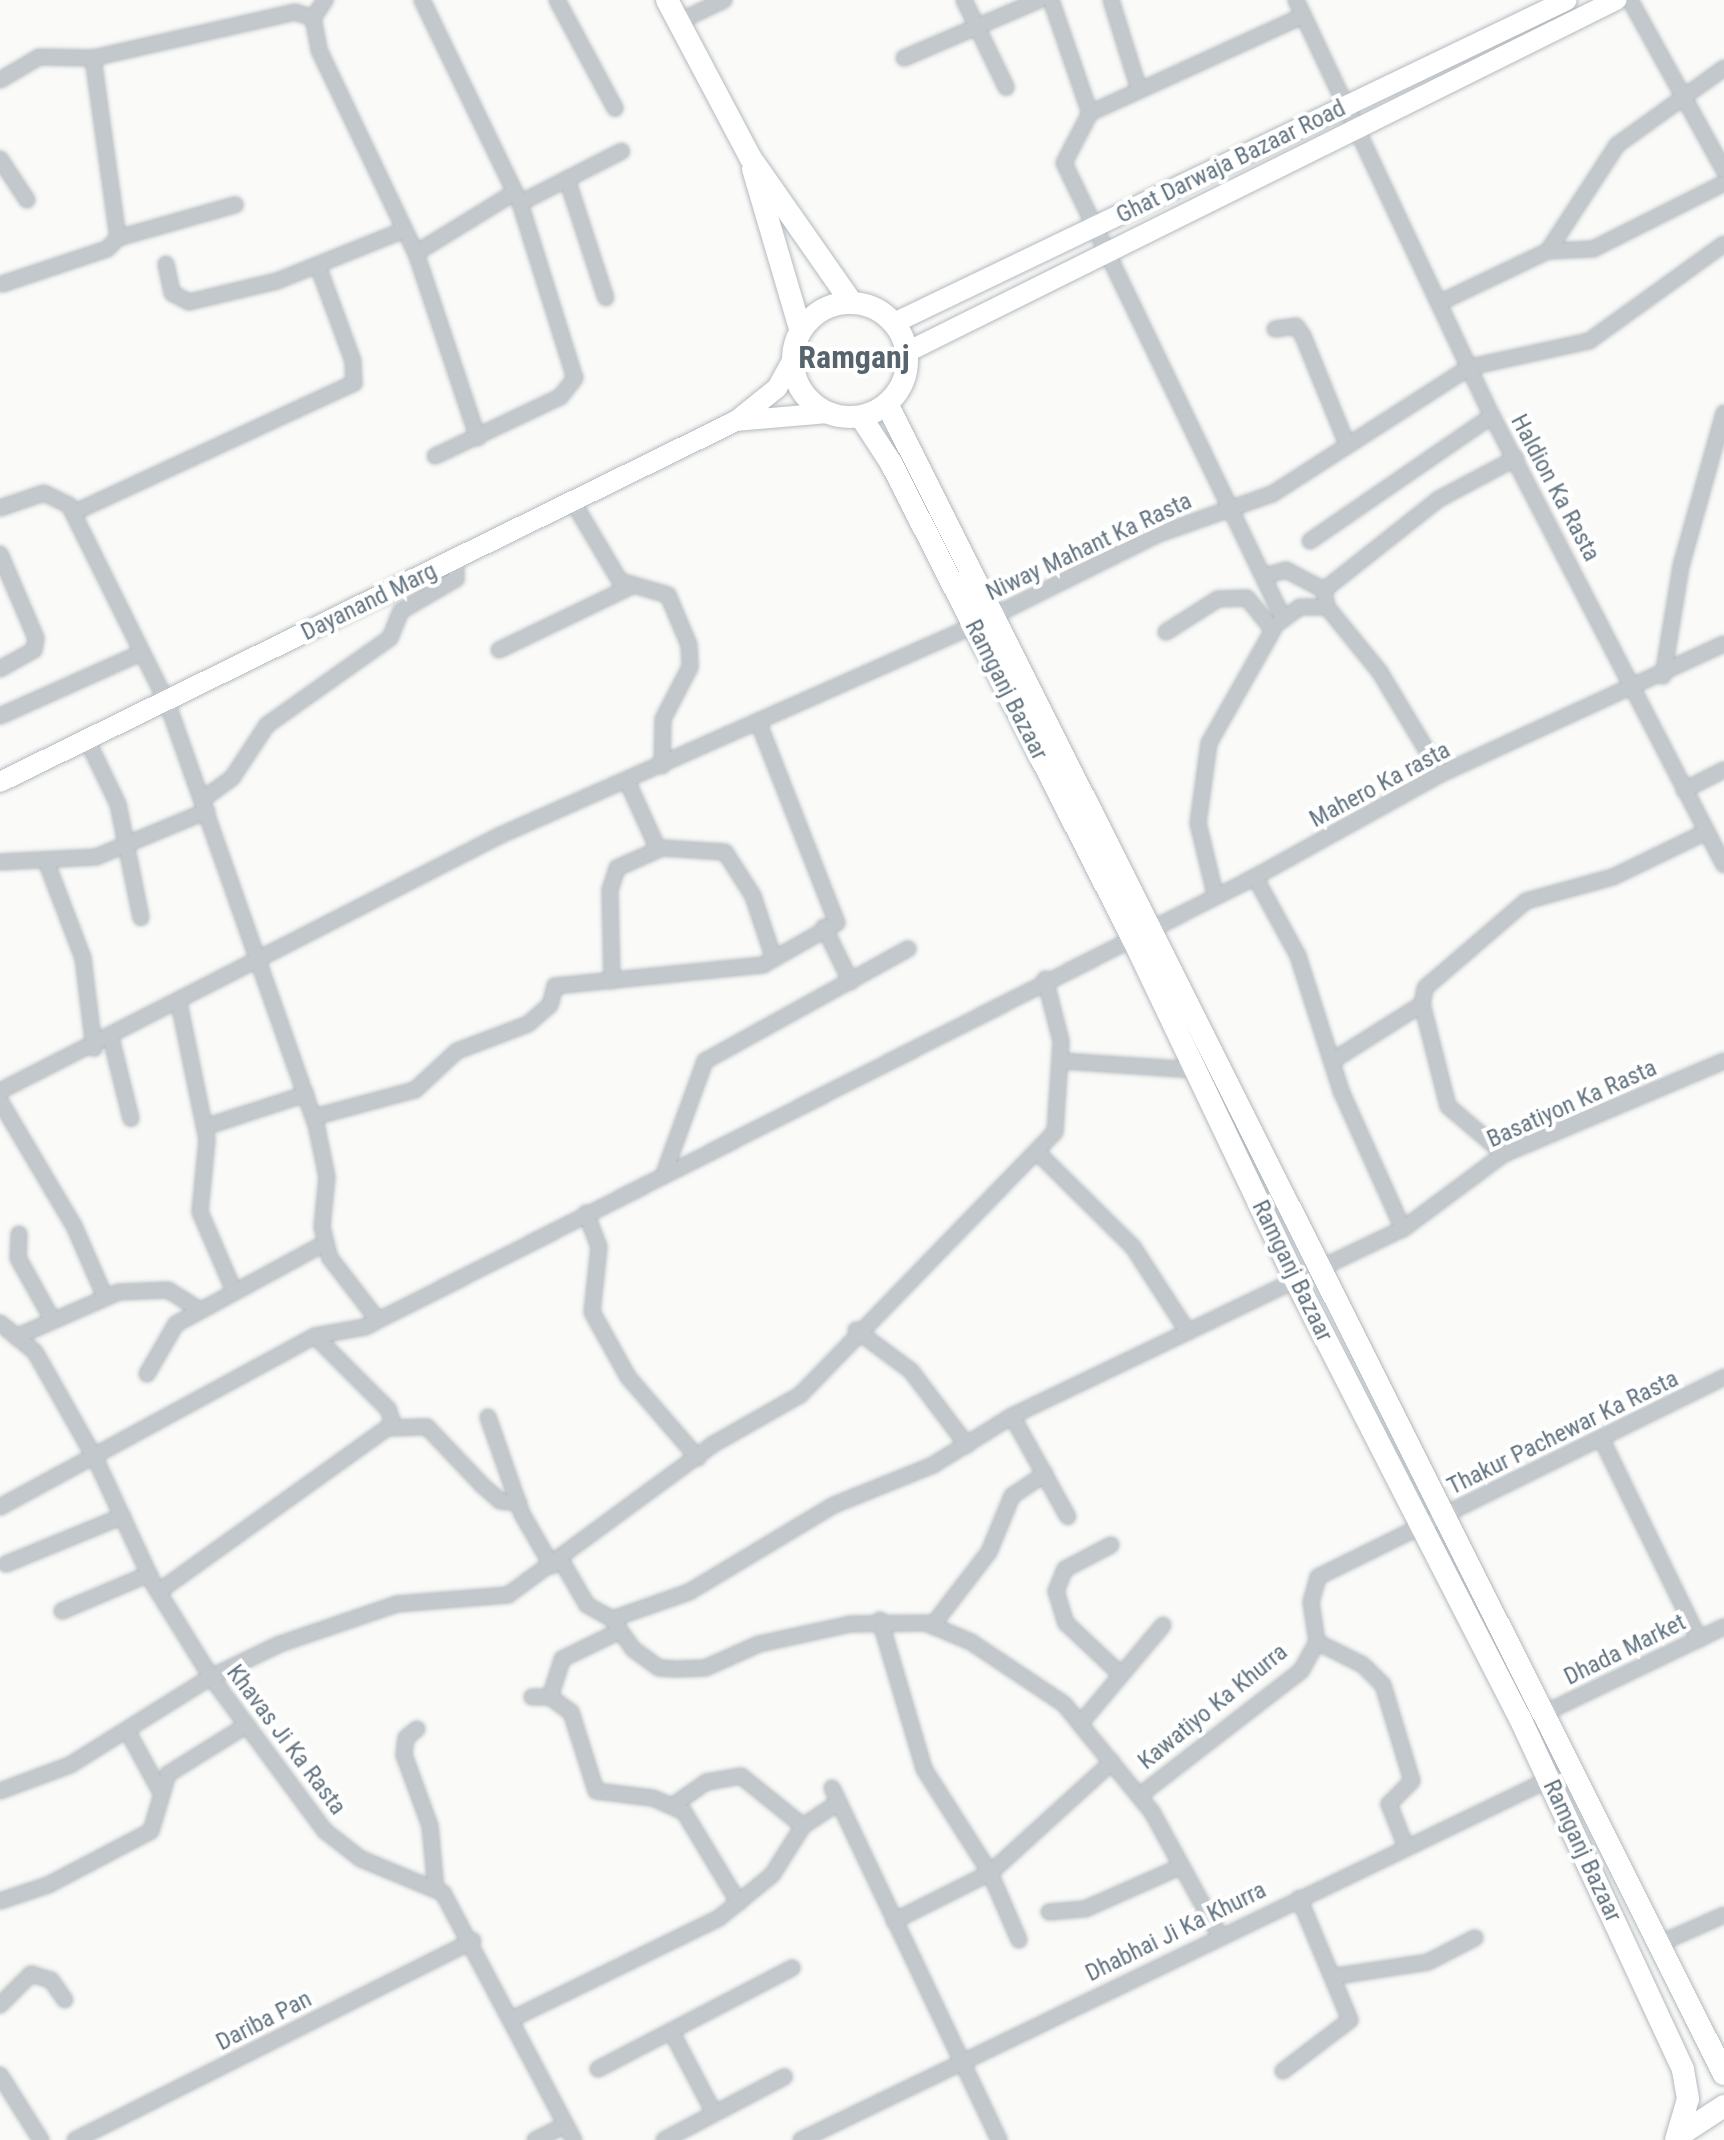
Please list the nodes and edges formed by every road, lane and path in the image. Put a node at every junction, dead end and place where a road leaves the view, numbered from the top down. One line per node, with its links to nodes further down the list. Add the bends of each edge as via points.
1 (325, 0): 15 (street)
2 (422, 0): 35 (street)
3 (557, 0): 26 (street)
4 (667, 0): 16 (main road)
5 (724, 0): 16 (street)
6 (964, 0): 17 (street)
7 (1039, 0): 17 (street)
8 (1051, 0): 27 (street)
9 (1111, 0): 22 (street)
10 (1296, 0): 14 (street, Haldion Ka Rasta)
11 (1567, 0): 25 (street, Ghat Darwaja Bazaar Road)
12 (1616, 0): 28 (street)
13 (1630, 0): 24 (street)
14 (1303, 16): 22 (street); 25 (street, Haldion Ka Rasta)
15 (313, 18): 18 (street, via 295,12); 39 (street, via 319,50)
16 (678, 22): 30 (main road)
17 (976, 27): 19 (street); 23 (street)
18 (93, 58): 21 (street, via 39,57); 40 (street)
19 (904, 58)
20 (1724, 68): 24 (street)
21 (0, 80)
22 (1138, 86): 27 (street)
23 (1006, 87)
24 (1683, 96): 32 (street); 42 (street, via 1617,145)
25 (1343, 107): 28 (street, Haldion Ka Rasta); 38 (street, Ghat Darwaja Bazaar Road)
26 (615, 108)
27 (1090, 113): 38 (street, via 1063,155)
28 (1352, 130): 43 (street); 50 (street, Haldion Ka Rasta)
29 (622, 151): 33 (street)
30 (750, 157): 49 (main road); 52 (main road)
31 (0, 159): 36 (street)
32 (1724, 170)
33 (567, 179): 35 (street); 48 (street)
34 (1724, 183): 42 (street, via 1593,249)
35 (517, 198): 44 (street); 63 (street, via 575,378 560,397)
36 (27, 200)
37 (235, 205): 40 (street)
38 (1095, 229): 43 (street); 51 (street, Ghat Darwaja Bazaar Road)
39 (404, 230): 44 (street); 46 (street)
40 (118, 238): 47 (street, via 107,249)
41 (1724, 244): 56 (street, Niway Mahant Ka Rasta, via 1589,341)
42 (1548, 251): 50 (street)
43 (1105, 252): 54 (street); 68 (street)
44 (416, 253): 63 (street)
45 (166, 264): 46 (street, via 181,302)
46 (318, 266): 70 (street, via 353,361 354,383)
47 (2, 284)
48 (606, 298)
49 (851, 302): 51 (main road); 52 (main road, via 824,308)
50 (1441, 302): 56 (street, Haldion Ka Rasta)
51 (894, 323): 54 (main road)
52 (800, 329): 55 (main road)
53 (1275, 329): 64 (street, via 1296,326 1303,336)
54 (907, 352): 57 (main road, via 904,381)
55 (792, 361): 58 (main road, via 808,400); 62 (street, via 777,388)
56 (1470, 367): 60 (street, Haldion Ka Rasta); 64 (street, Niway Mahant Ka Rasta)
57 (887, 404): 61 (main road); 79 (main road, Ramganj Bazaar)
58 (827, 413): 61 (main road); 62 (street)
59 (1724, 413): 86 (street, via 1681,566)
60 (1492, 416): 66 (street, Haldion Ka Rasta); 71 (street)
61 (861, 417): 79 (main road, Ramganj Bazaar)
62 (736, 421): 67 (street, Dayanand Marg)
63 (478, 438): 65 (street)
64 (1346, 442): 68 (street, Niway Mahant Ka Rasta, via 1272,494)
65 (435, 456)
66 (1516, 458): 76 (street, via 1439,499); 87 (street, Haldion Ka Rasta)
67 (573, 502): 73 (street, Dayanand Marg); 75 (street)
68 (1232, 506): 74 (street); 79 (street, Niway Mahant Ka Rasta)
69 (0, 508): 70 (street, via 44,493)
70 (73, 513): 84 (street)
71 (1310, 541)
72 (0, 554): 85 (street, via 36,638 34,650)
73 (456, 559): 88 (street, Dayanand Marg); 98 (street, via 456,579 401,611 390,638 267,725 232,778)
74 (1264, 576): 76 (street, via 1286,570); 78 (street)
75 (628, 588): 83 (street); 92 (street, via 662,589 689,645 690,667 663,719)
76 (1324, 590): 77 (street)
77 (1327, 607): 78 (street); 94 (street, via 1379,671)
78 (1282, 616): 80 (street)
79 (982, 621): 90 (street, Niway Mahant Ka Rasta); 109 (main road, Ramganj Bazaar)
80 (1273, 630): 81 (street, via 1247,598 1218,599); 106 (street, via 1209,743 1198,823)
81 (1166, 632)
82 (1724, 644): 86 (street, Mahero Ka rasta)
83 (499, 650)
84 (141, 653): 88 (street); 89 (street)
85 (0, 667)
86 (1663, 676): 87 (street, Mahero Ka rasta)
87 (1631, 682): 94 (street, Mahero Ka rasta); 97 (street, Haldion Ka Rasta)
88 (167, 702): 91 (street, Dayanand Marg); 98 (street)
89 (0, 716)
90 (758, 721): 92 (street, Niway Mahant Ka Rasta); 108 (street, via 837,923)
91 (87, 740): 96 (street, Dayanand Marg); 100 (street)
92 (662, 766): 95 (street, Niway Mahant Ka Rasta)
93 (1724, 770): 97 (street)
94 (1441, 774): 105 (street, Mahero Ka rasta)
95 (627, 781): 101 (street); 112 (street, Niway Mahant Ka Rasta)
96 (0, 782)
97 (1684, 790): 99 (street, Haldion Ka Rasta)
98 (205, 805): 100 (street); 112 (street)
99 (1706, 832): 104 (street, Haldion Ka Rasta); 117 (street, via 1613,877 1526,901 1425,988)
100 (127, 844): 102 (street, via 96,857); 107 (street)
101 (658, 849): 111 (street, via 709,845 725,852 753,896); 114 (street, via 617,868 610,890)
102 (46, 861): 103 (street); 119 (street, via 83,958)
103 (0, 862)
104 (1724, 865)
105 (1255, 877): 106 (street, Mahero Ka rasta); 121 (street, via 1298,956)
106 (1215, 894): 109 (street, Mahero Ka rasta)
107 (141, 918)
108 (824, 927): 111 (street); 115 (street)
109 (1141, 932): 113 (street, Mahero Ka rasta); 123 (main road, Ramganj Bazaar); 137 (main road, Ramganj Bazaar)
110 (908, 949): 115 (street)
111 (772, 953): 114 (street, via 763,965 732,971)
112 (259, 956): 116 (street, Niway Mahant Ka Rasta); 125 (street)
113 (1045, 979): 120 (street); 132 (street, Mahero Ka rasta)
114 (612, 981): 127 (street, via 555,986 550,1005 528,1024 457,1051 415,1090)
115 (851, 982): 132 (street, via 705,1061)
116 (179, 1003): 118 (street, Niway Mahant Ka Rasta); 129 (street)
117 (1422, 1004): 121 (street); 131 (street, via 1448,1106)
118 (111, 1038): 119 (street, Niway Mahant Ka Rasta); 128 (street)
119 (94, 1048): 124 (street, Niway Mahant Ka Rasta)
120 (1061, 1061): 123 (street); 130 (street, via 1060,1112)
121 (1332, 1061): 134 (street)
122 (1724, 1061): 131 (street, Basatiyon Ka Rasta)
123 (1196, 1070): 138 (main road, Ramganj Bazaar)
124 (0, 1091)
125 (306, 1094): 127 (street); 129 (street)
126 (0, 1101): 140 (street, via 74,1226)
127 (314, 1117): 136 (street, via 327,1177)
128 (131, 1119)
129 (205, 1127): 139 (street, via 200,1212)
130 (1039, 1154): 145 (street); 146 (street, via 1133,1247)
131 (1504, 1154): 134 (street, Basatiyon Ka Rasta)
132 (665, 1171): 133 (street, Mahero Ka rasta)
133 (586, 1213): 143 (street, Mahero Ka rasta); 157 (street, via 599,1247 592,1312 628,1377)
134 (1403, 1229): 137 (street, Basatiyon Ka Rasta)
135 (19, 1234): 142 (street, via 18,1258)
136 (325, 1243): 139 (street); 143 (street, via 342,1278)
137 (1319, 1269): 138 (street, Basatiyon Ka Rasta); 162 (main road, Ramganj Bazaar)
138 (1296, 1281): 146 (street, Basatiyon Ka Rasta); 164 (main road, Ramganj Bazaar)
139 (234, 1291): 141 (street)
140 (105, 1297): 141 (street, via 168,1290); 142 (street)
141 (198, 1309): 149 (street, via 176,1324)
142 (52, 1319): 148 (street)
143 (377, 1319): 147 (street, Mahero Ka rasta)
144 (0, 1323): 148 (street, Khavas Ji Ka Rasta)
145 (856, 1330): 155 (street, via 911,1371); 157 (street, via 800,1395)
146 (1188, 1332): 151 (street, Basatiyon Ka Rasta)
147 (315, 1336): 153 (street, via 388,1409); 156 (street, Mahero Ka rasta)
148 (16, 1337): 156 (street, Khavas Ji Ka Rasta, via 35,1352)
149 (147, 1374)
150 (1724, 1377): 154 (street, Thakur Pachewar Ka Rasta)
151 (1012, 1416): 155 (street, Basatiyon Ka Rasta); 158 (street)
152 (488, 1417): 159 (street)
153 (390, 1428): 159 (street, via 427,1427 491,1493); 169 (street)
154 (1601, 1438): 162 (street, Thakur Pachewar Ka Rasta); 176 (street)
155 (967, 1445): 172 (street, Basatiyon Ka Rasta, via 834,1505 689,1592)
156 (95, 1458): 160 (street, Mahero Ka rasta); 161 (street, Khavas Ji Ka Rasta)
157 (698, 1458): 166 (street)
158 (1045, 1474): 163 (street); 174 (street, via 1012,1496 989,1552)
159 (519, 1503): 166 (street)
160 (0, 1507)
161 (123, 1516): 167 (street); 168 (street, Khavas Ji Ka Rasta)
162 (1443, 1516): 164 (street, Thakur Pachewar Ka Rasta); 182 (main road, Ramganj Bazaar)
163 (1068, 1517)
164 (1421, 1527): 177 (street, Kawatiyo Ka Khurra, via 1318,1577 1311,1602); 189 (main road, Ramganj Bazaar)
165 (1111, 1545): 178 (street, via 1065,1569 1056,1591 1066,1623)
166 (557, 1563): 172 (street, via 587,1605); 179 (street, via 508,1595 365,1612)
167 (6, 1564)
168 (149, 1574): 169 (street, Khavas Ji Ka Rasta); 170 (street)
169 (158, 1592): 179 (street, Khavas Ji Ka Rasta)
170 (62, 1611)
171 (880, 1620): 172 (street, via 676,1669 659,1668); 174 (street); 197 (street, via 924,1769)
172 (616, 1625): 181 (street, Basatiyon Ka Rasta, via 562,1659)
173 (1163, 1625): 178 (street)
174 (932, 1626): 183 (street, via 971,1642 1064,1704)
175 (1724, 1627): 176 (street, Dhada Market)
176 (1699, 1639): 182 (street, Dhada Market)
177 (1317, 1642): 192 (street, Kawatiyo Ka Khurra, via 1301,1671); 195 (street, via 1363,1665 1383,1685 1412,1781 1389,1804)
178 (1118, 1672): 183 (street)
179 (211, 1677): 184 (street, Khavas Ji Ka Rasta); 186 (street)
180 (532, 1697): 181 (street)
181 (550, 1697): 193 (street, via 571,1712 596,1791)
182 (1545, 1713): 188 (main road, Ramganj Bazaar)
183 (1080, 1724): 187 (street)
184 (247, 1725): 190 (street, via 178,1765); 198 (street, Khavas Ji Ka Rasta, via 325,1831 361,1859)
185 (417, 1729): 198 (street, via 406,1738 404,1755 430,1826)
186 (128, 1732): 190 (street); 191 (street, via 70,1765)
187 (1112, 1762): 192 (street); 197 (street)
188 (1571, 1768): 189 (street, Dhabhai Ji Ka Khurra); 209 (main road, Ramganj Bazaar)
189 (1549, 1780): 195 (street, Dhabhai Ji Ka Khurra); 226 (main road, Ramganj Bazaar, via 1683,2070 1688,2099)
190 (159, 1789): 200 (street, via 160,1820 151,1831)
191 (0, 1791)
192 (1139, 1796): 196 (street)
193 (675, 1804): 194 (street, via 707,1782 741,1776); 201 (street)
194 (803, 1826): 201 (street, via 772,1875); 204 (street, via 836,1795)
195 (1406, 1847): 199 (street, Dhabhai Ji Ka Khurra)
196 (1180, 1867): 202 (street, via 1085,1909); 205 (street)
197 (990, 1873): 204 (street); 207 (street)
198 (436, 1889): 208 (street)
199 (1299, 1898): 205 (street, Dhabhai Ji Ka Khurra); 211 (street)
200 (0, 1901)
201 (739, 1903): 214 (street)
202 (1049, 1912)
203 (1724, 1915): 209 (street)
204 (894, 1921): 216 (street)
205 (1220, 1936): 216 (street, Dhabhai Ji Ka Khurra)
206 (1475, 1938): 211 (street, via 1428,1962)
207 (1019, 1940)
208 (473, 1941): 214 (street); 225 (street, Dariba Pan)
209 (1656, 1945): 219 (main road, Ramganj Bazaar)
210 (792, 1968): 215 (street)
211 (1337, 1976): 218 (street, via 1350,2020)
212 (65, 2000): 213 (street, via 51,1980 31,1974)
213 (0, 2005)
214 (512, 2019): 224 (street)
215 (671, 2031): 217 (street); 223 (street)
216 (960, 2061): 232 (street, Dhabhai Ji Ka Khurra); 233 (street)
217 (598, 2069)
218 (1283, 2071)
219 (1724, 2074)
220 (0, 2075): 227 (street)
221 (784, 2077): 223 (street)
222 (1724, 2106): 226 (main road)
223 (714, 2113): 231 (street)
224 (566, 2125): 229 (street); 230 (street)
225 (104, 2134): 228 (street, Dariba Pan)
226 (1677, 2138)
227 (41, 2140)
228 (75, 2140)
229 (535, 2140)
230 (574, 2140)
231 (664, 2140)
232 (801, 2140)
233 (999, 2140)

